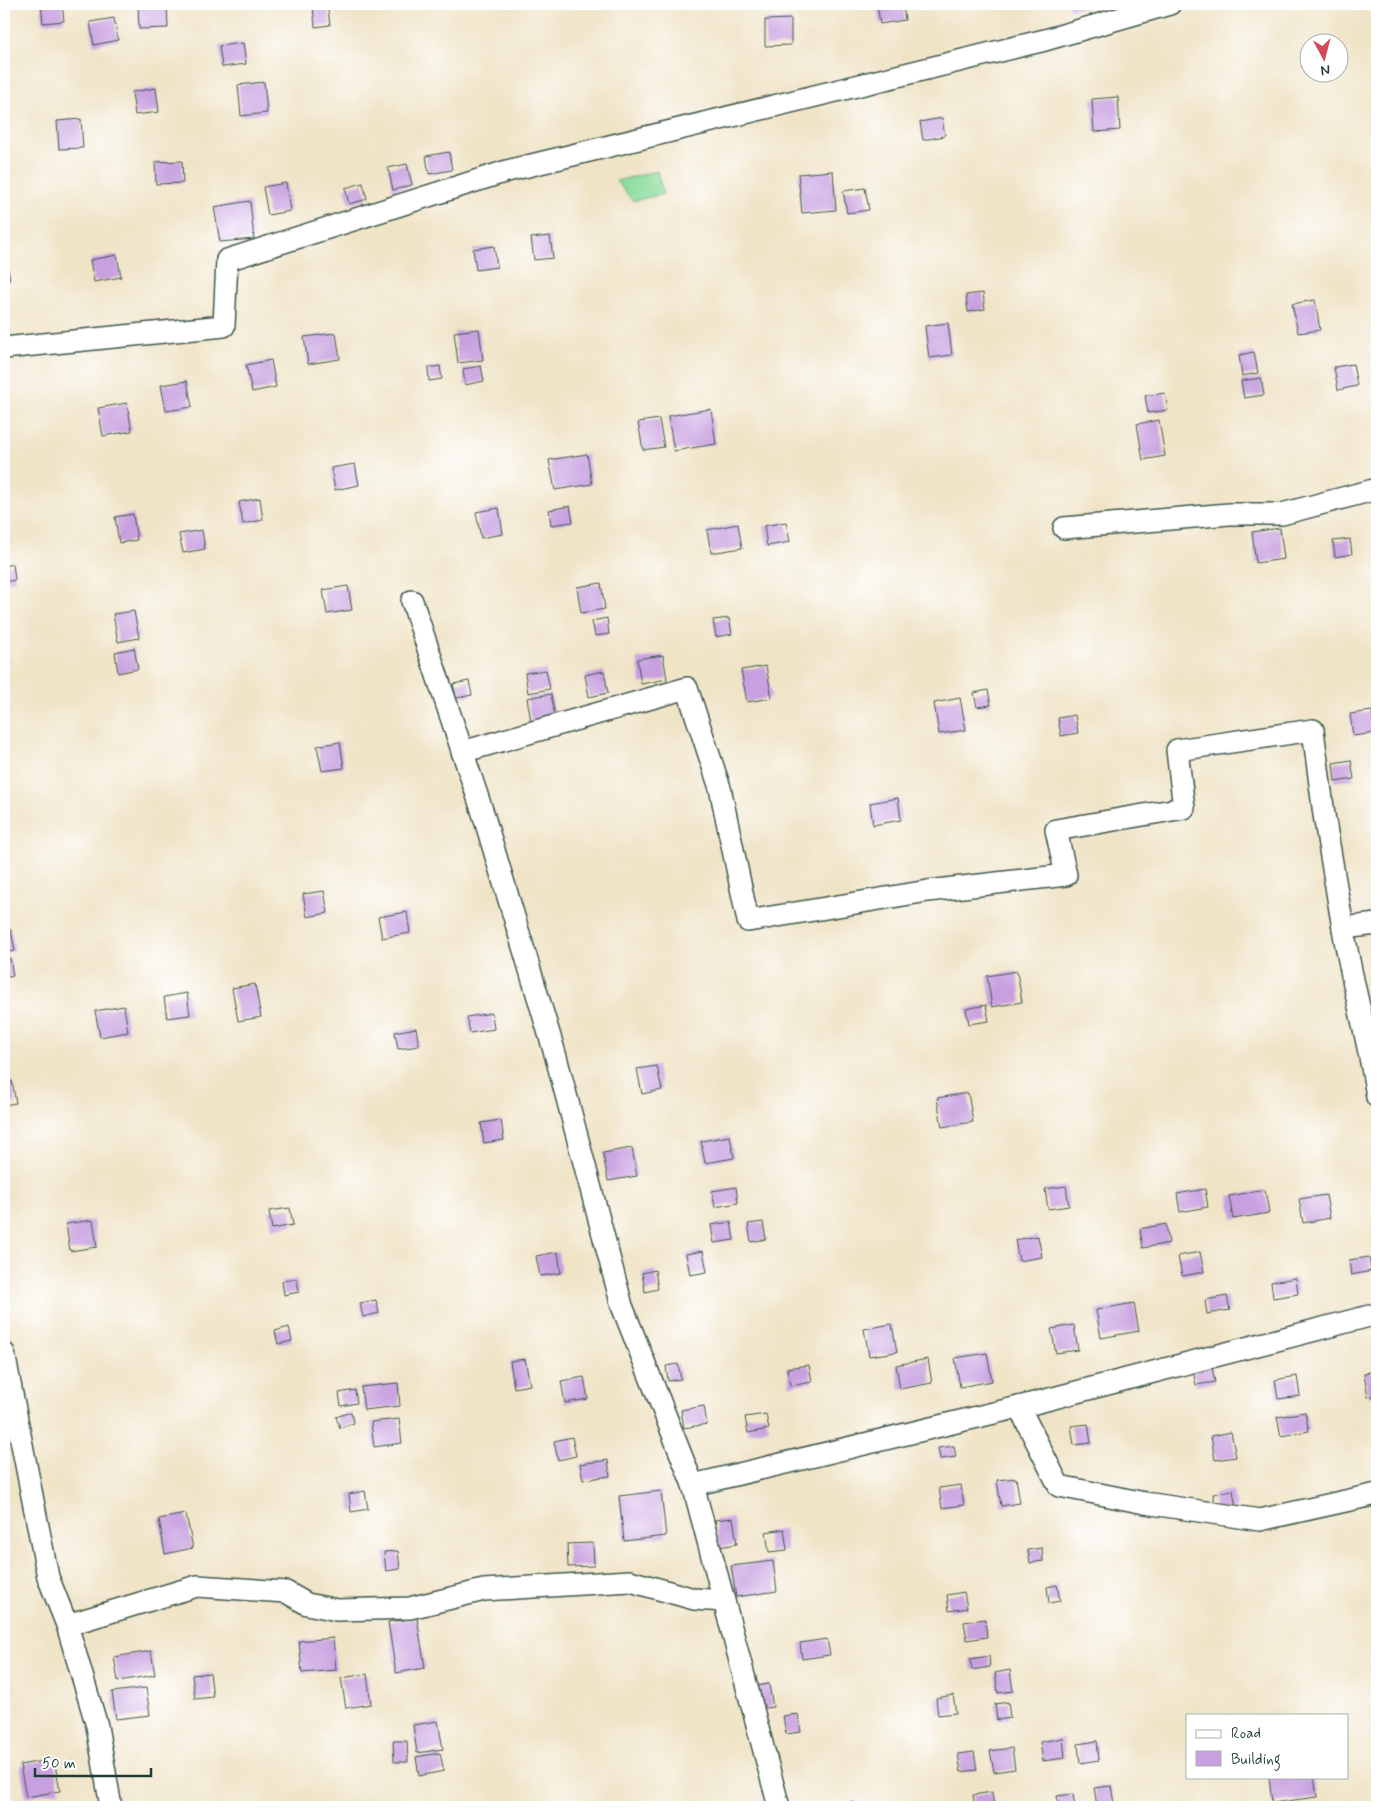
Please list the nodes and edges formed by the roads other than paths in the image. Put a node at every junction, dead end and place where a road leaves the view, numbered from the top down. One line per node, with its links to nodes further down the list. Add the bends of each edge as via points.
1 (1165, 4): 2 (street, via 1045,40 507,171 227,260 224,326)
2 (4, 348)
3 (1377, 489): 4 (street, via 1282,514 1229,514)
4 (1064, 528)
5 (412, 601): 6 (street)
6 (462, 752): 8 (street, via 687,688 720,788 748,921 928,891 1066,875 1056,830 1184,808 1177,750 1313,730); 13 (street, via 556,1058 622,1306)
7 (1377, 924): 8 (street)
8 (1343, 928): 9 (street)
9 (1377, 1097)
10 (1377, 1314): 12 (street)
11 (4, 1352): 16 (street, via 48,1577)
12 (1020, 1407): 13 (street); 14 (street, via 1059,1486 1144,1503 1260,1520)
13 (693, 1485): 15 (street)
14 (1377, 1494)
15 (724, 1601): 16 (street, via 694,1599 630,1581 484,1590 410,1608 337,1610 307,1604 286,1592 197,1586); 18 (street)
16 (68, 1625): 17 (street, via 97,1726)
17 (111, 1807)
18 (780, 1807)

